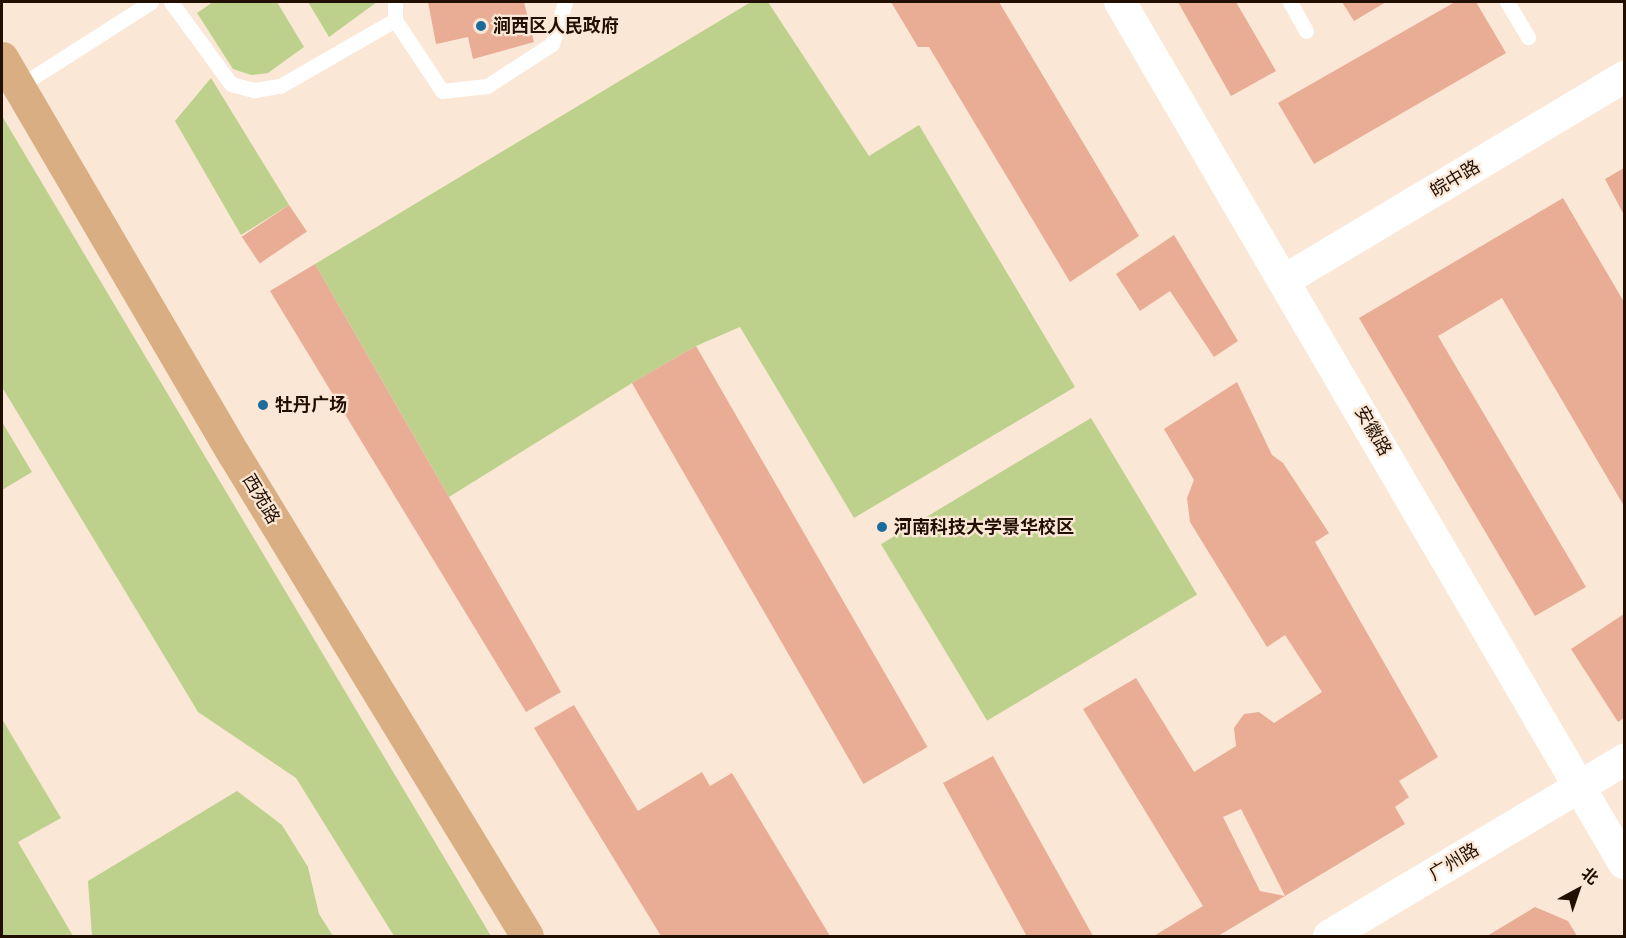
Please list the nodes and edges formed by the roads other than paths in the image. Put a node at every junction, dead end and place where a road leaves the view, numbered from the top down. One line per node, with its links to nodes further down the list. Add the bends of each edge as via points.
1 (151, 2): 13 (lane)
2 (171, 2): 8 (lane, via 231,84 254,90 280,86)
3 (395, 2): 8 (lane)
4 (565, 2): 8 (lane, via 552,44 487,86 441,91)
5 (1120, 2): 14 (street, 安徽路)
6 (1290, 2): 9 (lane)
7 (1507, 2): 10 (lane)
8 (395, 20)
9 (1306, 31)
10 (1528, 37)
11 (2, 58): 13 (main road, 西苑路)
12 (1624, 77): 14 (street, 皖中路)
13 (18, 87): 18 (main road, 西苑路, via 233,453)
14 (1285, 280): 16 (street, 安徽路)
15 (1624, 760): 16 (street, 广州路)
16 (1580, 787): 17 (street, 安徽路); 19 (street, 广州路)
17 (1624, 862)
18 (527, 936)
19 (1329, 936)

